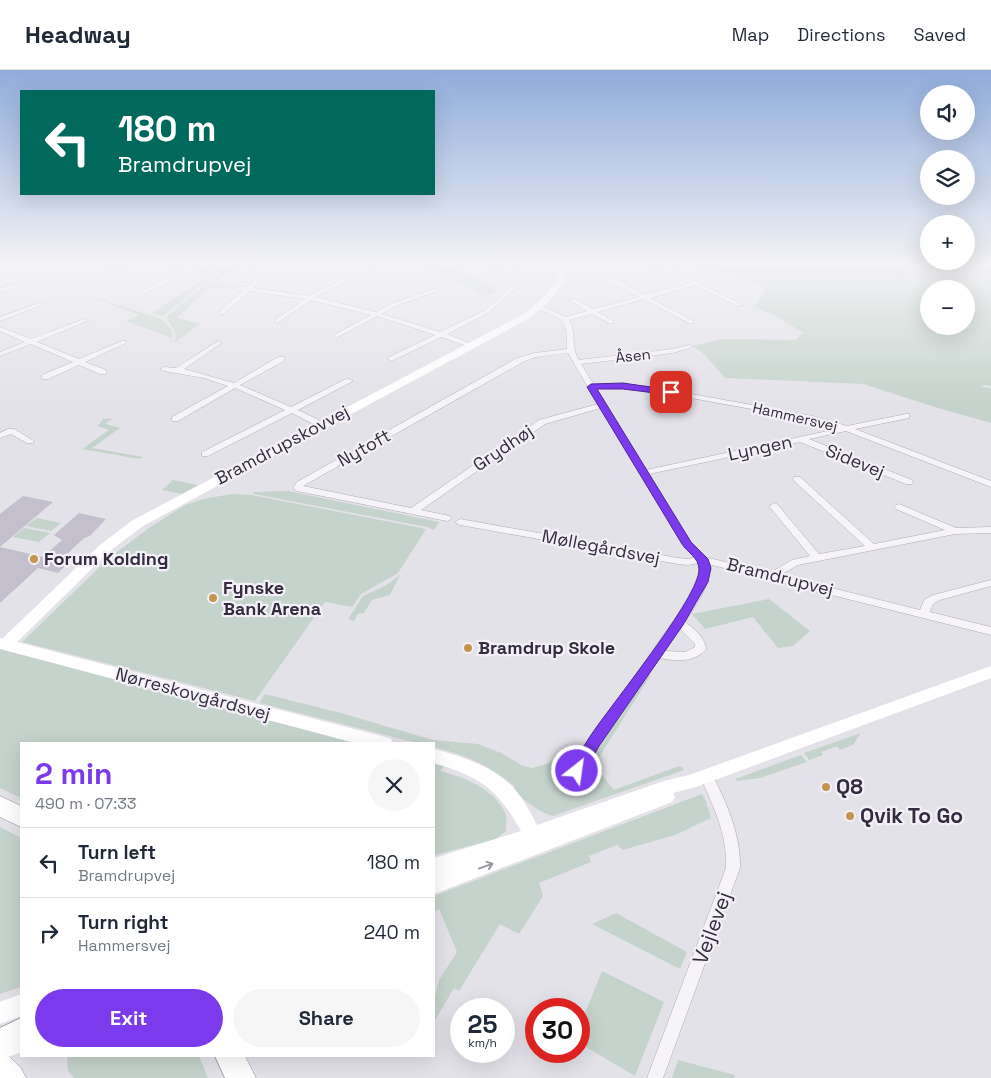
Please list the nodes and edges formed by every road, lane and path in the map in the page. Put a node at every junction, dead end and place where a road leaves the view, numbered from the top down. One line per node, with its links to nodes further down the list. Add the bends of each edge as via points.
1 (20, 311): 13 (street)
2 (223, 311): 11 (street)
3 (291, 311): 16 (street)
4 (366, 311): 12 (street)
5 (383, 311): 12 (street)
6 (487, 311): 20 (street)
7 (533, 311): 25 (street, Bramdrupskovvej)
8 (551, 311): 14 (street)
9 (593, 311): 14 (street); 17 (street)
10 (670, 311): 18 (street)
11 (221, 313)
12 (378, 314): 20 (street); 21 (street)
13 (0, 318)
14 (565, 319): 27 (street, Bramdrupvej, via 570,327)
15 (86, 320): 22 (street)
16 (277, 321)
17 (611, 322)
18 (691, 322)
19 (0, 329): 22 (street)
20 (443, 335): 25 (street); 29 (street)
21 (336, 336)
22 (30, 342): 28 (street); 31 (street)
23 (124, 342): 31 (street)
24 (218, 343): 34 (street)
25 (472, 346): 44 (street, Bramdrupskovvej)
26 (690, 347): 32 (street, Åsen)
27 (570, 351): 32 (street, Bramdrupvej); 56 (street, Nytoft, via 520,360 297,488)
28 (0, 354)
29 (392, 359)
30 (281, 360): 38 (street)
31 (77, 362): 35 (street); 36 (street)
32 (576, 362): 39 (street, Bramdrupvej)
33 (164, 368): 34 (street)
34 (178, 370): 38 (street)
35 (103, 372)
36 (45, 377)
37 (349, 381): 41 (street)
38 (234, 384): 41 (street); 43 (street)
39 (591, 387): 40 (street, Bramdrupvej); 45 (street, Hammersvej, via 653,389 796,414)
40 (603, 405): 50 (street, Bramdrupvej); 56 (street, Grydhøj, via 542,422)
41 (292, 410): 44 (street); 49 (street)
42 (906, 416): 45 (street, Lyngen)
43 (175, 419)
44 (322, 425): 69 (street, Bramdrupskovvej, via 138,523 105,548)
45 (847, 429): 47 (street, Lyngen); 53 (street, Hammersvej)
46 (0, 436): 48 (street, via 11,431)
47 (801, 439): 50 (street, Lyngen); 52 (street, Sidevej)
48 (30, 441)
49 (205, 454)
50 (644, 473): 63 (street, Bramdrupvej, via 687,544)
51 (797, 479): 61 (street)
52 (909, 482)
53 (991, 484)
54 (774, 506): 62 (street)
55 (899, 507): 60 (street)
56 (412, 511): 57 (street, Nytoft)
57 (447, 518)
58 (460, 522): 63 (street, Møllegårdsvej, via 678,561)
59 (991, 530): 60 (street)
60 (955, 531): 61 (street)
61 (872, 547): 62 (street)
62 (817, 558): 64 (street, via 795,562)
63 (702, 559): 64 (street, Bramdrupvej); 67 (street, via 705,568 702,582)
64 (773, 575): 66 (street, Bramdrupvej)
65 (991, 583): 66 (street, via 937,597 928,602)
66 (924, 614): 68 (street, Bramdrupvej)
67 (678, 622): 70 (street); 70 (street, via 700,643 700,649 680,657)
68 (991, 631)
69 (2, 644): 72 (street, Nørreskovgårdsvej)
70 (657, 654): 74 (street)
71 (991, 672): 75 (street)
72 (377, 742)
73 (435, 756): 78 (street, via 473,770 497,784 511,798)
74 (577, 771)
75 (698, 779): 78 (street, via 667,797); 91 (street, Vejlevej, via 722,814 735,857)
76 (0, 806): 77 (highway)
77 (20, 816)
78 (536, 841): 79 (street); 80 (street, one-way to 78)
79 (435, 867)
80 (435, 885)
81 (20, 1005): 82 (street)
82 (0, 1013)
83 (20, 1033): 85 (highway)
84 (20, 1041): 86 (street)
85 (0, 1043)
86 (0, 1049)
87 (230, 1057): 90 (highway)
88 (0, 1066): 89 (highway)
89 (11, 1078)
90 (242, 1078)
91 (655, 1078)

